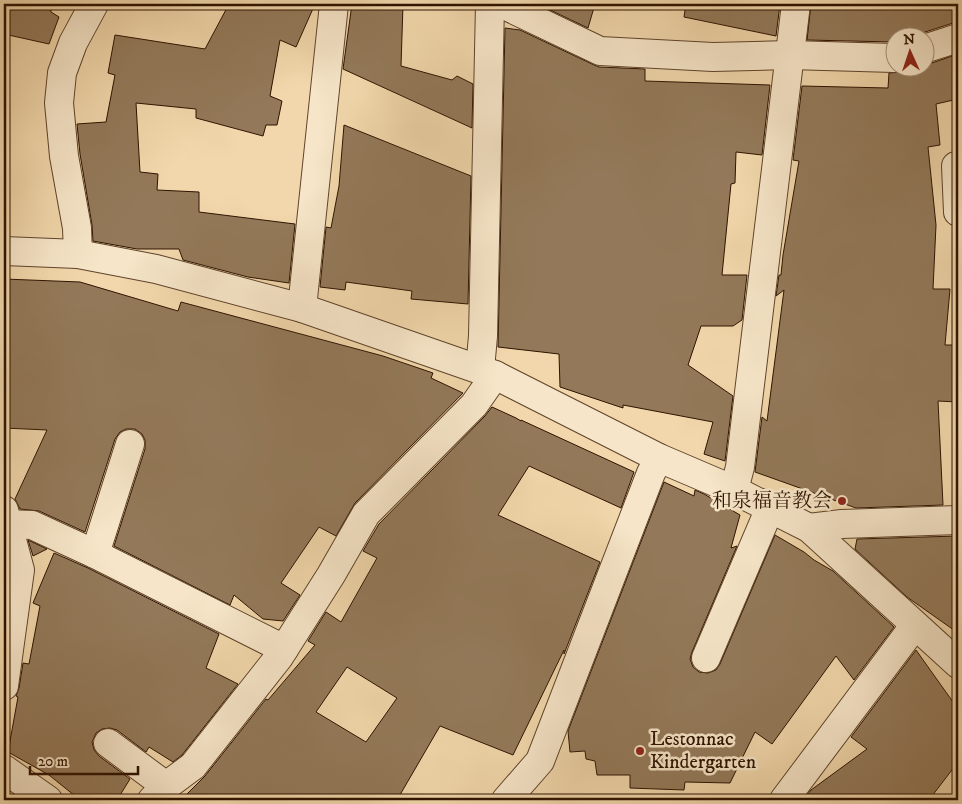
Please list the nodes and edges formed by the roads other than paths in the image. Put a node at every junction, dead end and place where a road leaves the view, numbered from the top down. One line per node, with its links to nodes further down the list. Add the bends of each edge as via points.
1 (94, 4): 13 (street, via 73,43 62,73 59,103)
2 (334, 4): 14 (street)
3 (490, 4): 15 (street, via 483,327)
4 (502, 4): 8 (street, via 600,51 713,57)
5 (796, 4): 8 (street)
6 (958, 38): 7 (street)
7 (934, 46)
8 (790, 55): 9 (street); 18 (street, via 740,467)
9 (884, 58)
10 (956, 166): 11 (street)
11 (958, 212)
12 (4, 251): 13 (street)
13 (78, 254): 14 (street, via 156,269)
14 (302, 308): 15 (street)
15 (488, 372): 17 (street); 25 (street, via 474,405 366,514)
16 (130, 444): 23 (street)
17 (659, 458): 18 (street); 33 (street, via 540,761)
18 (734, 490): 19 (street)
19 (770, 508): 22 (street); 26 (street)
20 (5, 520): 23 (street, via 32,525); 28 (street, via 20,570)
21 (958, 520): 22 (street)
22 (809, 528): 24 (street)
23 (95, 554): 25 (street)
24 (915, 625): 27 (street); 34 (street)
25 (284, 649): 31 (street, via 193,766)
26 (706, 658)
27 (958, 664)
28 (4, 686)
29 (108, 743): 31 (street)
30 (4, 769): 32 (street)
31 (156, 797)
32 (48, 800)
33 (506, 800)
34 (784, 800)

